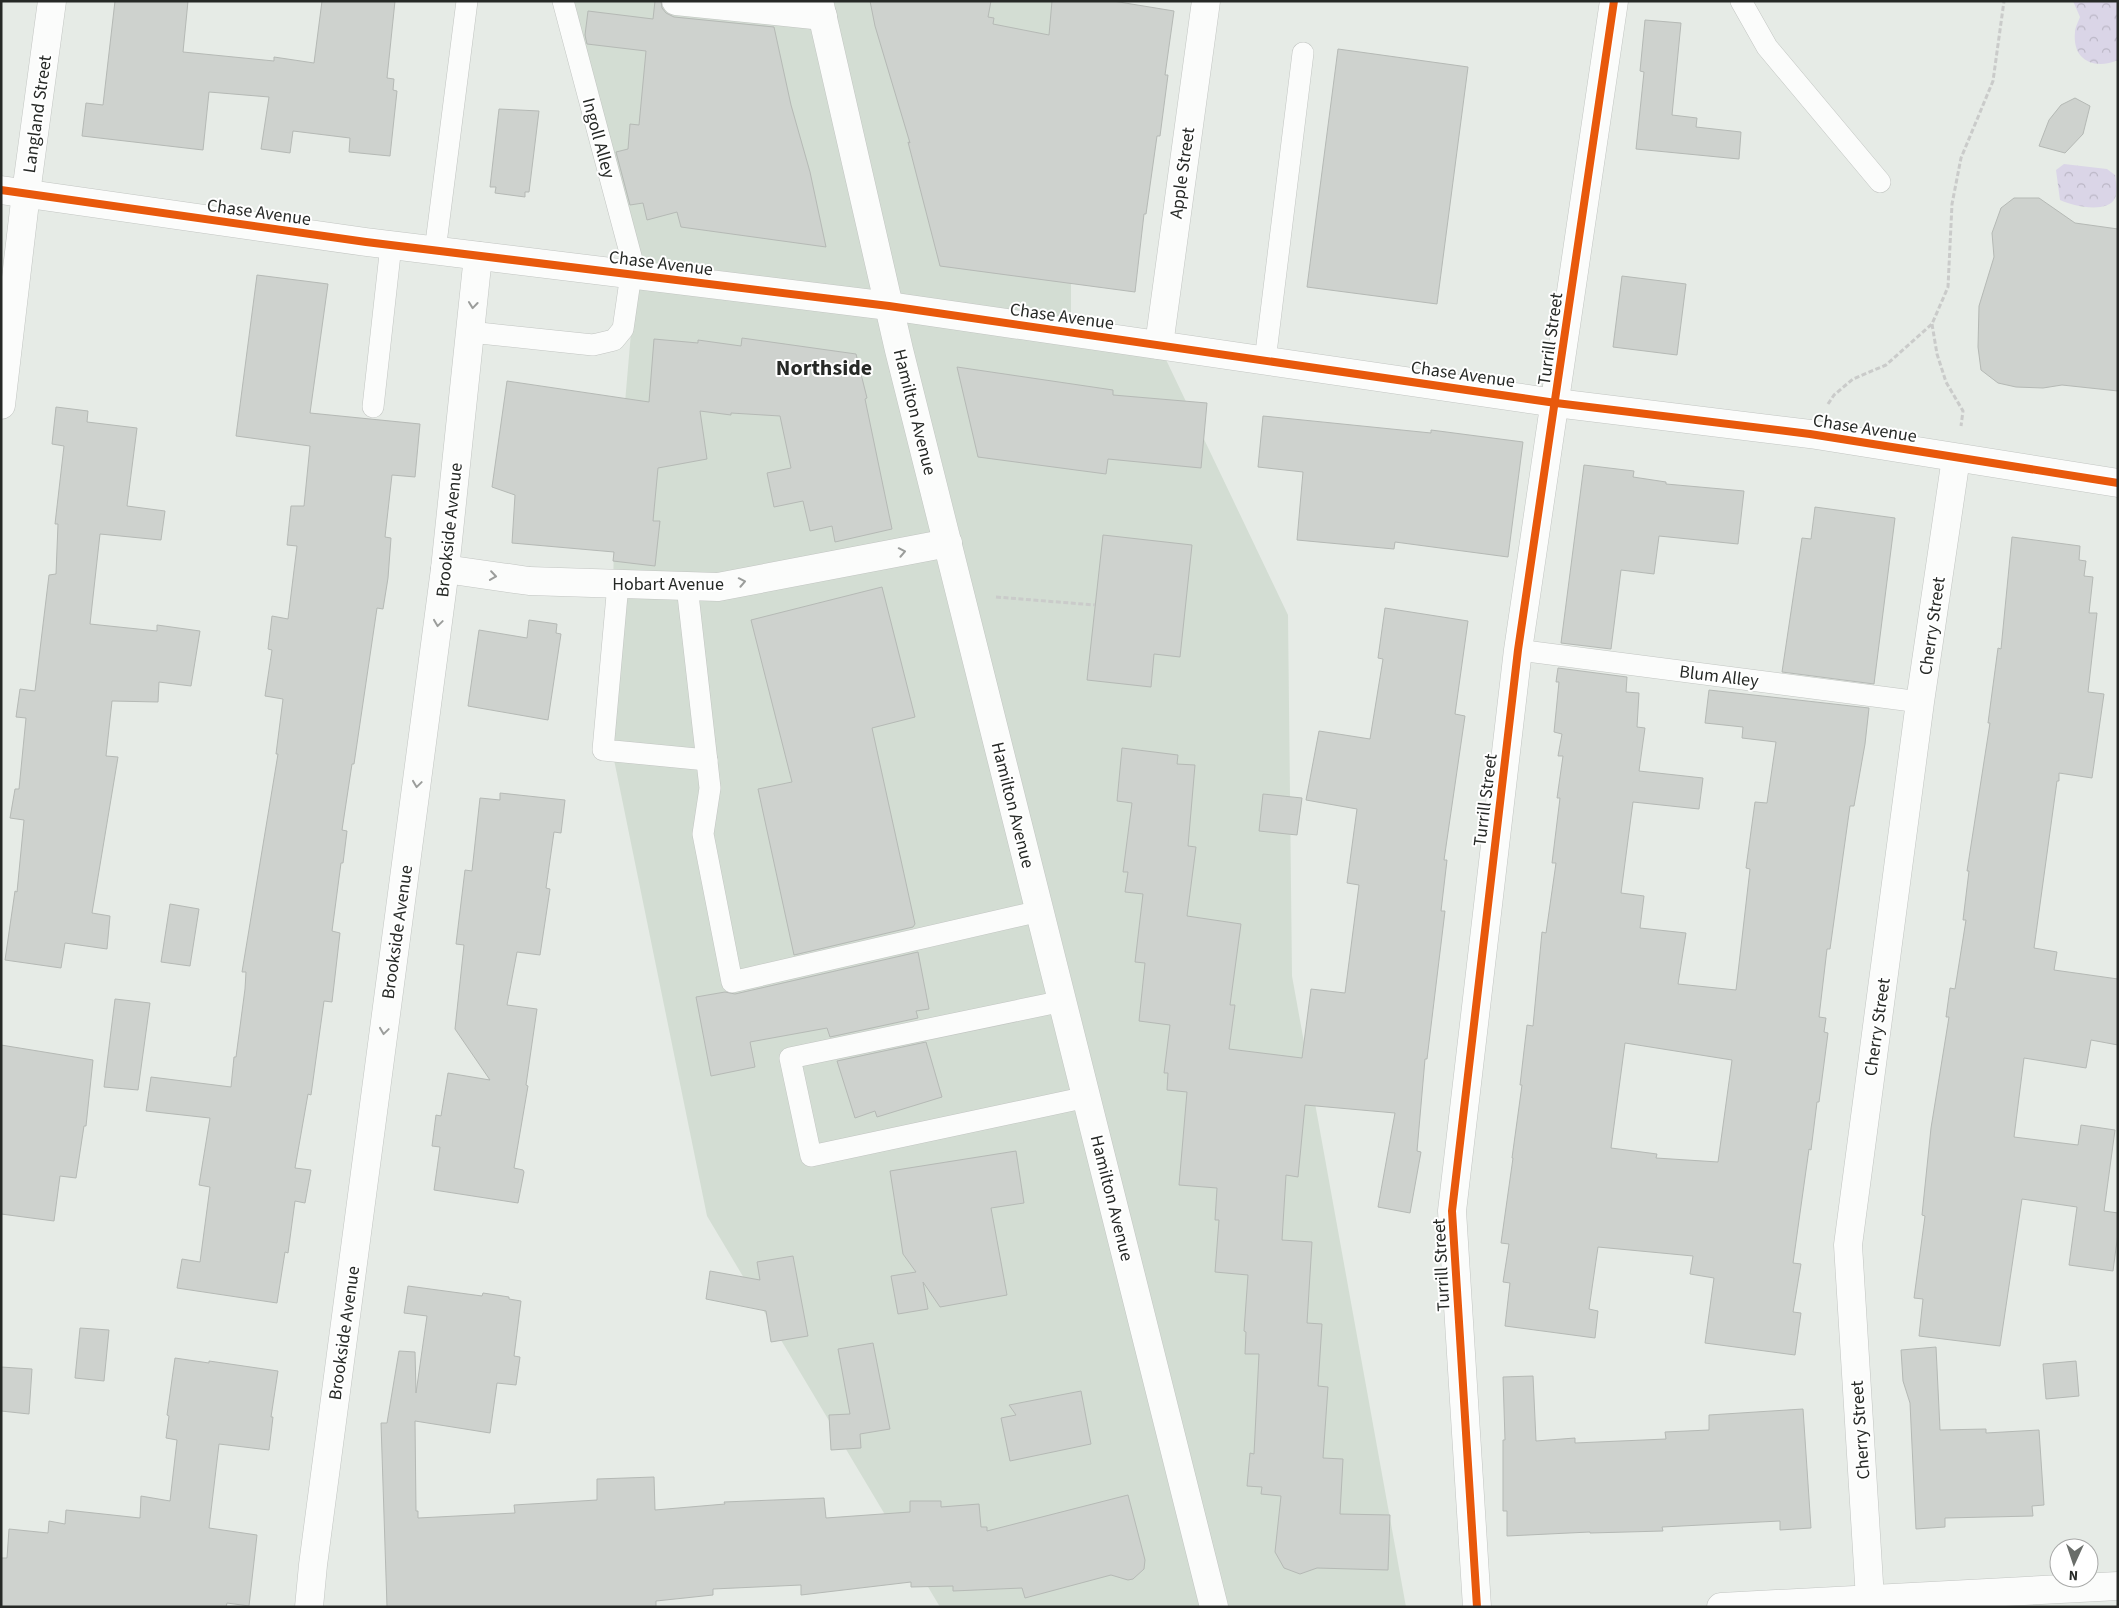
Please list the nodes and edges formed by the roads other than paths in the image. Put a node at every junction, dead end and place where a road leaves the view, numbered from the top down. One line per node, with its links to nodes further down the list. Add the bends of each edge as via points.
1 (52, 1): 11 (street, Langland Street)
2 (467, 1): 13 (lane)
3 (563, 1): 15 (lane, Ingoll Alley)
4 (676, 1): 8 (street)
5 (1206, 1): 18 (street, Apple Street)
6 (1614, 1): 20 (street, Turrill Street)
7 (1741, 1): 10 (lane, via 1767,47)
8 (821, 9): 16 (street, Hamilton Avenue)
9 (1303, 53): 19 (lane)
10 (1880, 182)
11 (14, 192): 12 (street, Chase Avenue); 21 (street, Langland Street)
12 (392, 246): 13 (street, Chase Avenue); 22 (lane)
13 (435, 251): 14 (street, Chase Avenue)
14 (478, 256): 15 (street, Chase Avenue); 17 (street, Brookside Avenue, one-way to 17)
15 (634, 275): 16 (street, Chase Avenue); 17 (lane, via 623,330 614,340 594,345)
16 (889, 306): 18 (street, Chase Avenue); 25 (street, Hamilton Avenue)
17 (470, 332): 26 (street, Brookside Avenue)
18 (1159, 346): 19 (street, Chase Avenue)
19 (1265, 361): 20 (street, Chase Avenue)
20 (1556, 403): 23 (street, Chase Avenue, via 1810,434); 29 (street, Turrill Street)
21 (1, 405)
22 (373, 407)
23 (1956, 458): 24 (street, Chase Avenue); 30 (street, Cherry Street)
24 (2118, 483)
25 (948, 543): 28 (street, Hobart Avenue, one-way to 25, via 718,587); 32 (street, Hamilton Avenue)
26 (445, 569): 27 (street, Hobart Avenue, one-way to 27, via 529,581); 37 (street, Brookside Avenue, one-way to 37)
27 (618, 584): 28 (street, Hobart Avenue); 31 (lane, via 603,750)
28 (687, 586): 31 (lane)
29 (1518, 650): 30 (lane, Blum Alley); 39 (street, Turrill Street, via 1452,1210)
30 (1920, 702): 36 (street, Cherry Street, via 1848,1245)
31 (708, 760): 32 (lane, via 710,788 703,834 732,982)
32 (1040, 911): 33 (street, Hamilton Avenue)
33 (1063, 1001): 34 (street, Hamilton Avenue); 34 (lane, via 790,1058 811,1156)
34 (1087, 1097): 38 (street, Hamilton Avenue)
35 (2118, 1586): 36 (street)
36 (1870, 1599): 40 (street)
37 (309, 1607)
38 (1214, 1607)
39 (1477, 1607)
40 (1721, 1607)

